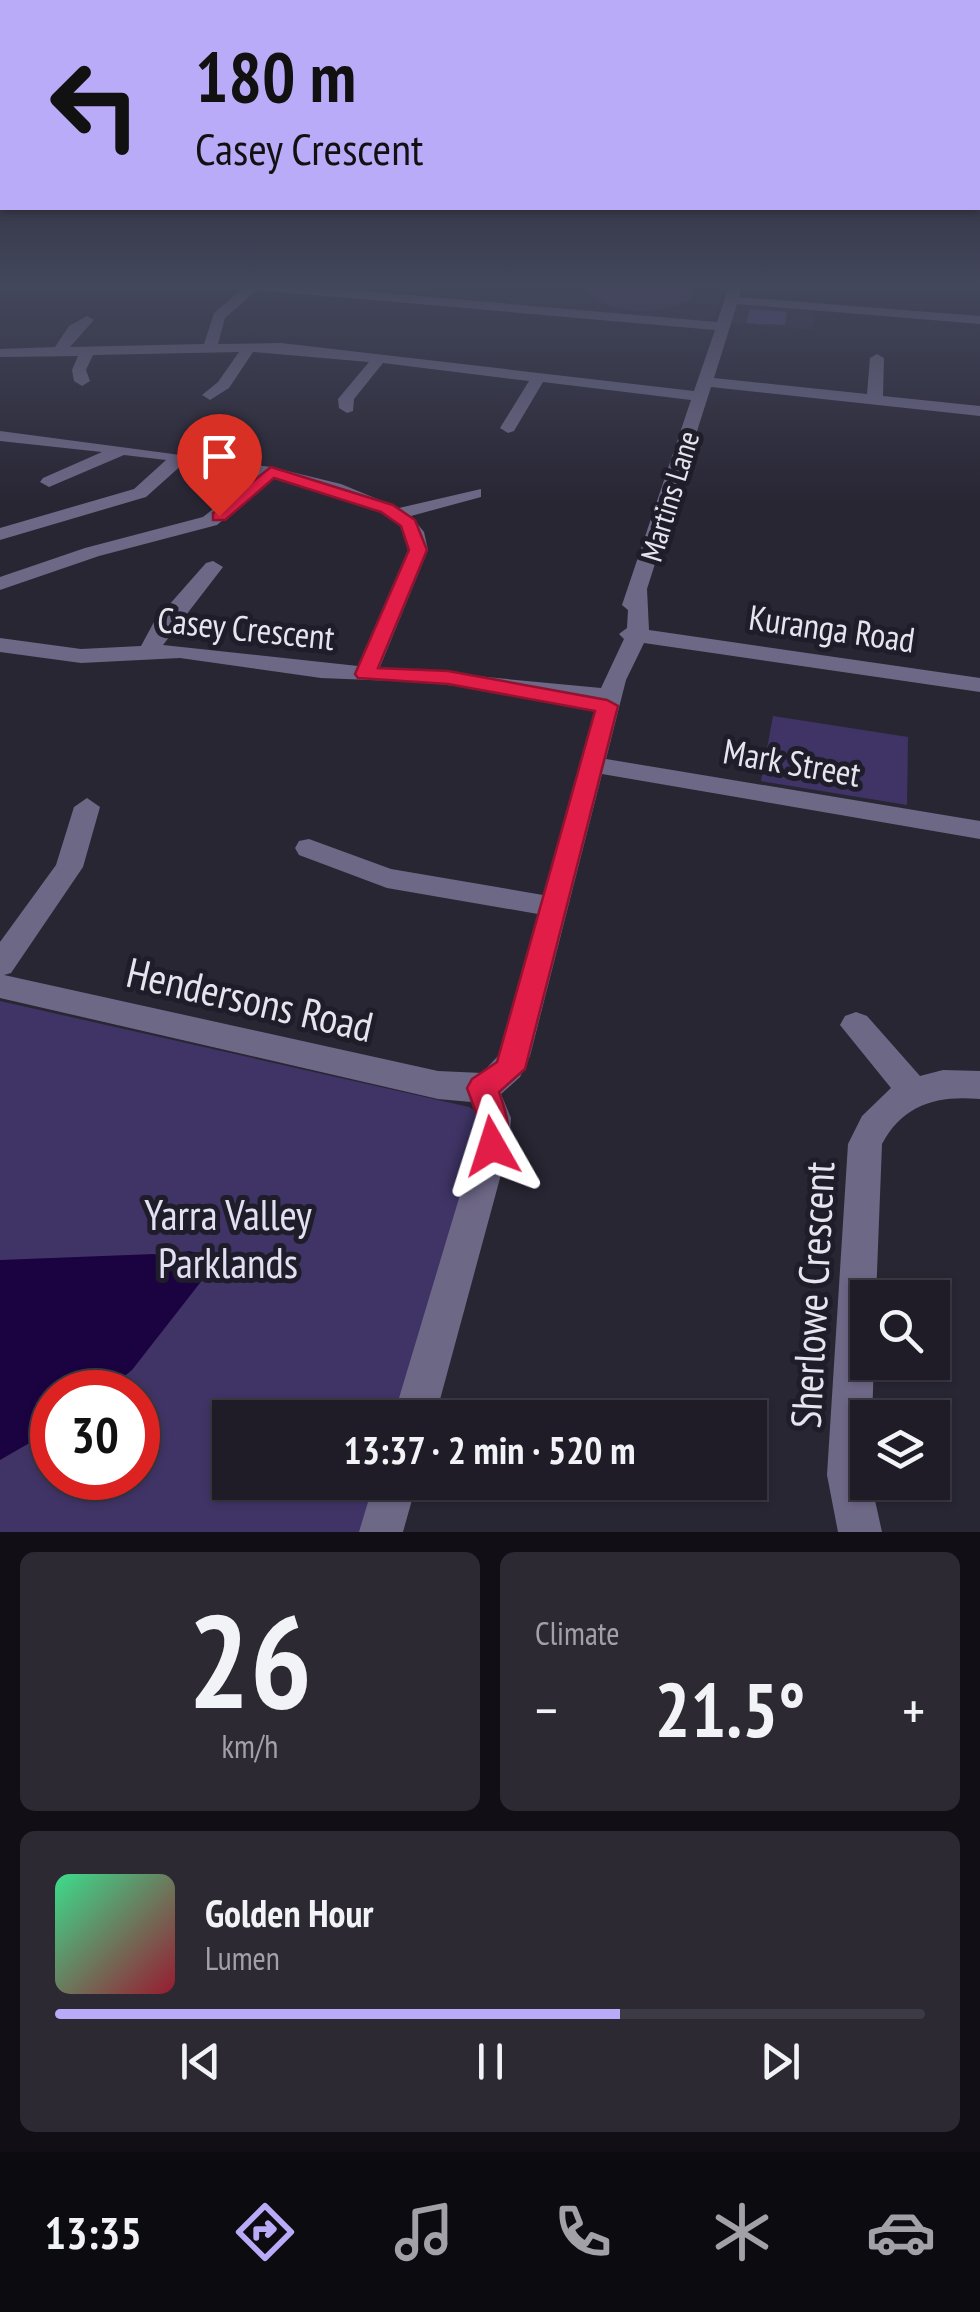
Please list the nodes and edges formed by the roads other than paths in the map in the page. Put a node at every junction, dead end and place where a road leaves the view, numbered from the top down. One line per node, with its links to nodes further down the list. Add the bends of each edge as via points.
1 (85, 357): 8 (street)
2 (242, 357): 10 (street)
3 (376, 357): 5 (street)
4 (713, 357): 9 (street, Martins Lane)
5 (380, 358): 7 (street); 12 (street, via 346,399)
6 (877, 358): 11 (street)
7 (538, 378): 9 (street); 14 (street)
8 (82, 381)
9 (702, 389): 11 (street); 25 (street, Martins Lane, via 639,592)
10 (210, 394)
11 (875, 400): 13 (street)
12 (347, 408)
13 (980, 410)
14 (508, 428)
15 (0, 436): 16 (street)
16 (118, 451): 17 (street); 19 (street)
17 (179, 458): 18 (street); 22 (street, via 140,493)
18 (271, 472): 21 (street); 24 (street, via 210,520)
19 (49, 482)
20 (475, 493): 21 (street)
21 (397, 514): 28 (street, Casey Crescent, via 415,532 418,550)
22 (0, 534)
23 (218, 567): 27 (street)
24 (0, 584)
25 (635, 635): 29 (street, Kuranga Road); 30 (street, Martins Lane)
26 (0, 645): 27 (street, Casey Crescent, via 81,656)
27 (149, 650): 28 (street, Casey Crescent)
28 (372, 674): 30 (street, Casey Crescent)
29 (980, 685)
30 (611, 694): 31 (street, Martins Lane)
31 (592, 764): 33 (street, Mark Street); 35 (street, Martins Lane)
32 (87, 808): 36 (street, via 69,867)
33 (980, 830)
34 (309, 848): 35 (street, via 387,878)
35 (554, 908): 40 (street, Martins Lane, via 510,1069)
36 (0, 965)
37 (0, 986): 40 (street, Hendersons Road, via 438,1085)
38 (856, 1024): 41 (street)
39 (980, 1085): 41 (street, via 936,1083)
40 (482, 1088): 42 (street, via 494,1118 492,1146)
41 (912, 1090): 45 (street, Sherlowe Crescent, via 885,1110 865,1144 848,1476)
42 (419, 1400)
43 (391, 1500): 44 (street)
44 (382, 1532)
45 (860, 1532)

